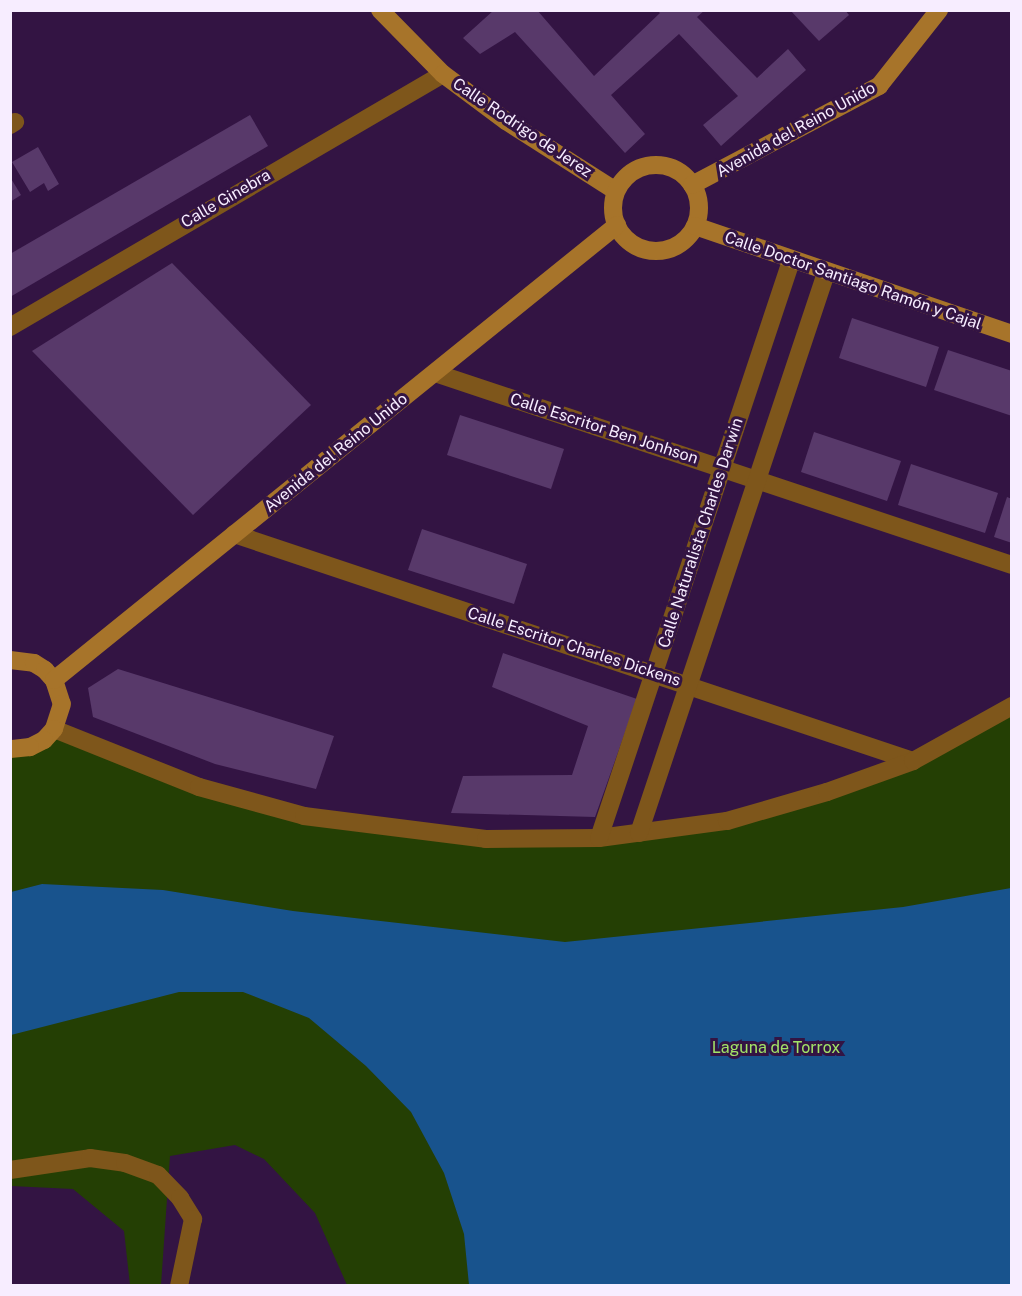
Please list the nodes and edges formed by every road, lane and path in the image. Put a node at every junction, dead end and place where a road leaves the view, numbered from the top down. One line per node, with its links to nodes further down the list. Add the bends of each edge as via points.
1 (380, 10): 3 (street, Calle Rodrigo de Jerez)
2 (939, 10): 4 (street, Avenida del Reino Unido, via 879,86)
3 (443, 74): 5 (street, Calle Rodrigo de Jerez, via 506,121); 10 (street, Calle Ginebra)
4 (692, 185): 5 (street, via 672,168 646,166 628,175); 7 (street, via 699,205)
5 (616, 190): 6 (street, via 613,214)
6 (617, 225): 7 (street, via 636,245 656,250 676,245); 12 (street, Avenida del Reino Unido)
7 (695, 226): 8 (street, Calle Doctor Santiago Ramón y Cajal)
8 (791, 261): 9 (street, Calle Doctor Santiago Ramón y Cajal); 13 (street, Calle Naturalista Charles Darwin)
9 (826, 273): 11 (street, Calle Doctor Santiago Ramón y Cajal); 14 (street)
10 (10, 327)
11 (1011, 334)
12 (435, 373): 13 (street, Calle Escritor Ben Jonhson); 15 (street, Avenida del Reino Unido)
13 (722, 468): 14 (street, Calle Escritor Ben Jonhson); 18 (street, Calle Naturalista Charles Darwin)
14 (757, 480): 16 (street, Calle Escritor Ben Jonhson); 20 (street)
15 (234, 534): 18 (street, Calle Escritor Charles Dickens); 19 (street, Avenida del Reino Unido)
16 (1011, 565)
17 (10, 660): 19 (street, via 34,663)
18 (654, 674): 20 (street, Calle Escritor Charles Dickens); 26 (street, Calle Naturalista Charles Darwin)
19 (54, 680): 22 (street, via 62,704)
20 (688, 685): 24 (street, Calle Escritor Charles Dickens); 25 (street)
21 (1011, 706): 24 (street)
22 (54, 729): 23 (street, via 30,747); 26 (street, via 199,787 304,816 486,839)
23 (10, 748)
24 (913, 761): 25 (street, via 827,792 727,821)
25 (639, 833): 26 (street)
26 (598, 838)
27 (10, 1170): 28 (street, via 90,1158 125,1162 158,1176 180,1198 193,1220)
28 (179, 1286)

